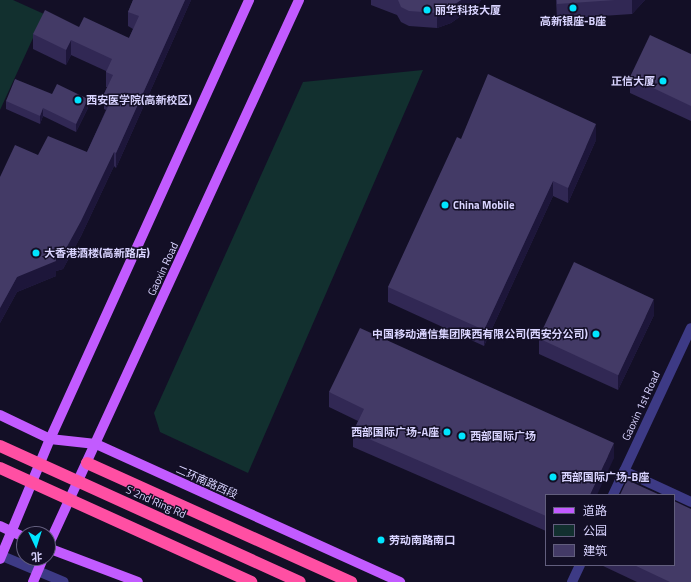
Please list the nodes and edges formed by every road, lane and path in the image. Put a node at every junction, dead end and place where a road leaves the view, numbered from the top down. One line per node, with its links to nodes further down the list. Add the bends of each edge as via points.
1 (249, 0): 5 (main road)
2 (299, 0): 6 (main road, Gaoxin Road)
3 (691, 328): 10 (street, Gaoxin 1st Road)
4 (0, 415): 5 (main road, 二环南路西段)
5 (50, 439): 6 (main road, 二环南路西段); 17 (main road)
6 (96, 444): 8 (main road, Gaoxin Road); 30 (main road, 二环南路西段)
7 (0, 446): 28 (highway, S 2nd Ring Rd)
8 (87, 463): 16 (main road, Gaoxin Road); 29 (highway)
9 (0, 468): 27 (highway)
10 (624, 471): 11 (street, Gaoxin 1st Road); 12 (street)
11 (613, 494)
12 (674, 494)
13 (675, 495): 14 (street)
14 (691, 502)
15 (0, 526): 17 (main road)
16 (56, 530)
17 (12, 532): 18 (main road); 20 (main road)
18 (16, 534)
19 (56, 550): 26 (main road)
20 (0, 557): 23 (street)
21 (40, 566): 23 (main road)
22 (580, 566): 31 (street)
23 (38, 570): 24 (main road); 25 (street)
24 (33, 582)
25 (64, 582)
26 (138, 582)
27 (251, 582)
28 (300, 582)
29 (351, 582)
30 (400, 582)
31 (572, 582)

